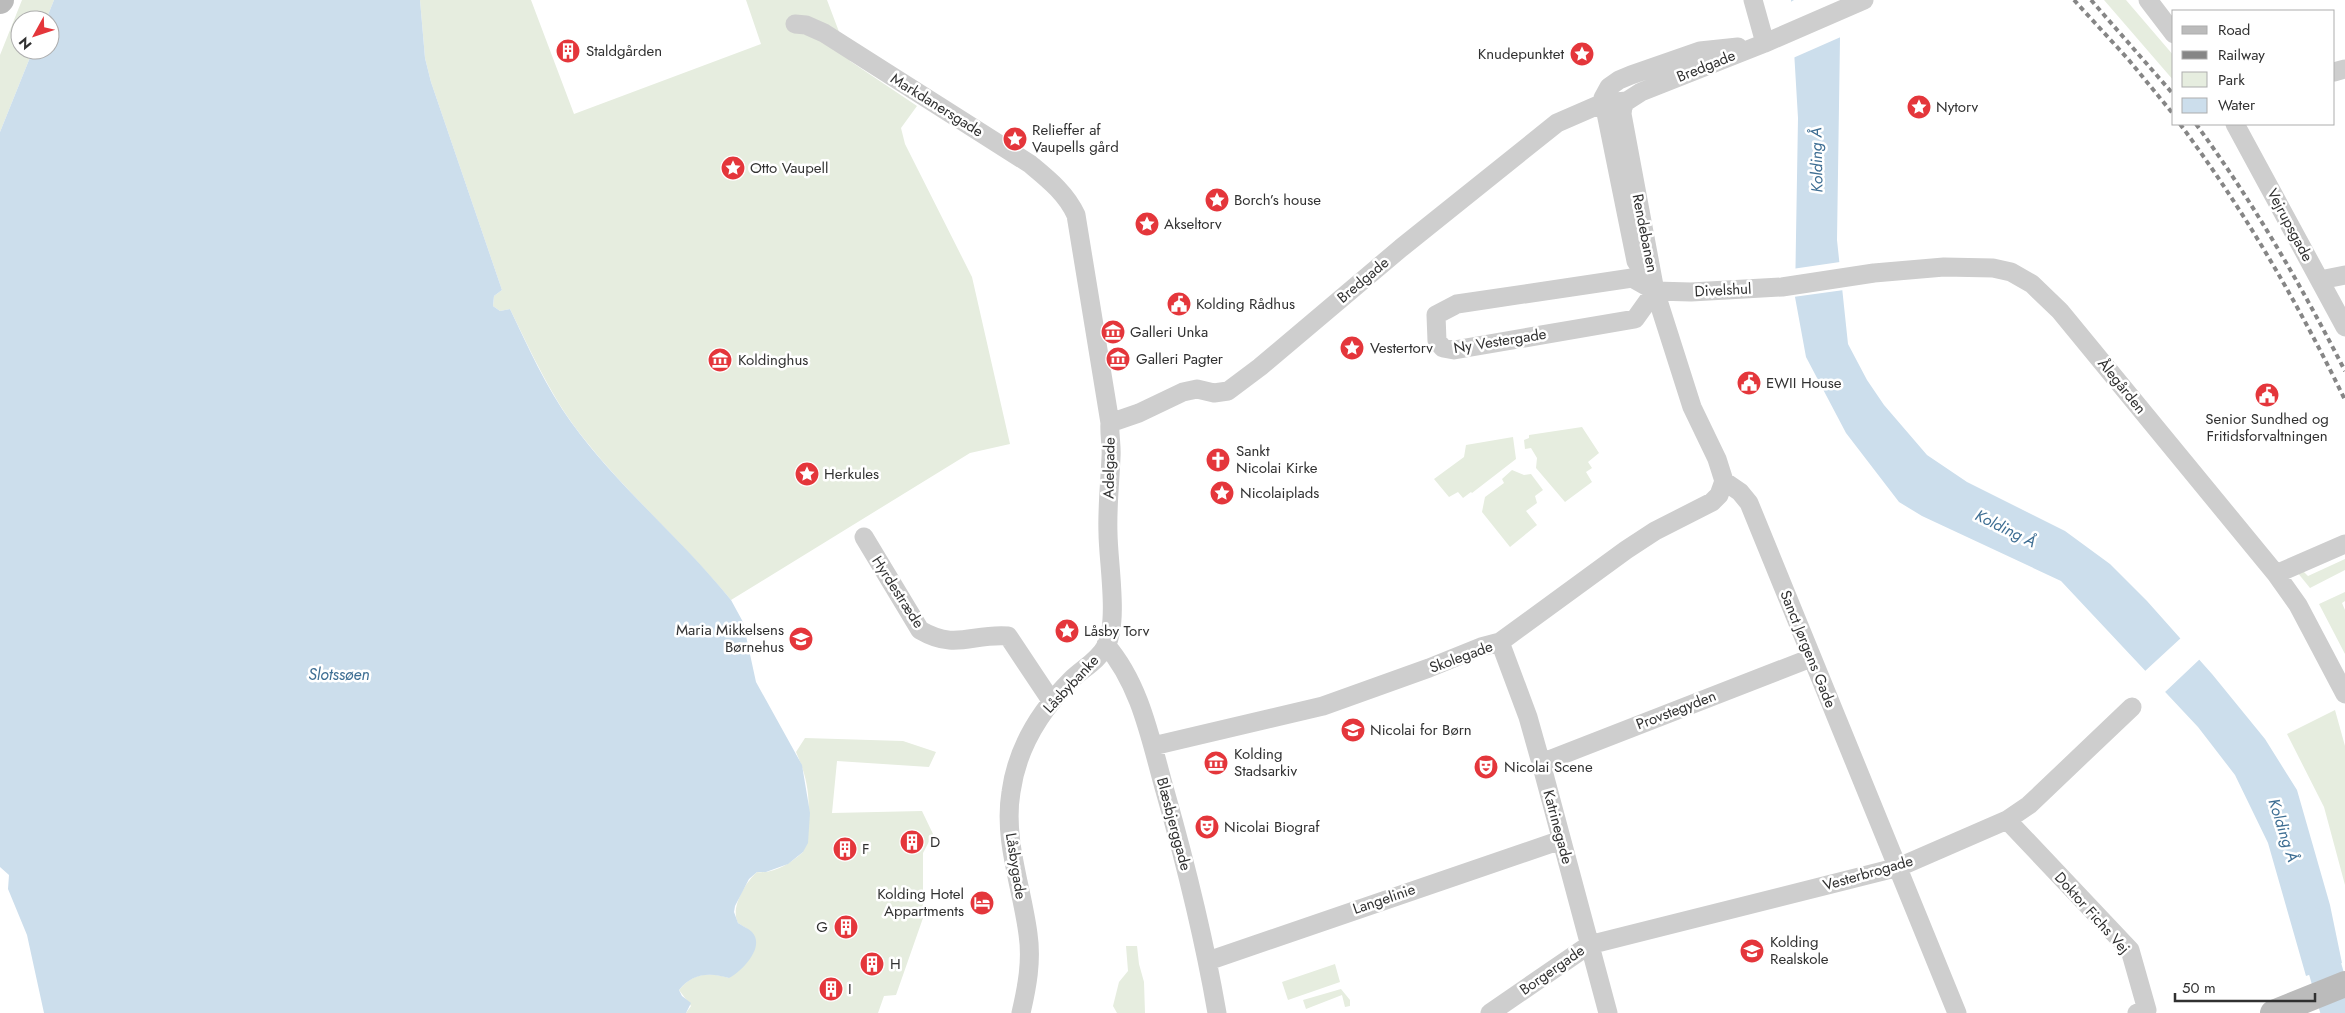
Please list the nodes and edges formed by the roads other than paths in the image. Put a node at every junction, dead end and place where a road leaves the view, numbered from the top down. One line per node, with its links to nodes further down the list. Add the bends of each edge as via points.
1 (1753, 0): 6 (street)
2 (1864, 0): 6 (street, Bredgade)
3 (2148, 0): 5 (street)
4 (795, 24): 14 (street, Markdanersgade, via 824,33 1030,164 1070,201 1076,215)
5 (2172, 31)
6 (1760, 45): 7 (street, Bredgade, via 1641,92); 8 (street, Bredgade, via 1700,51 1631,75 1609,87)
7 (1627, 101): 8 (street, Bredgade); 13 (street, Rendebanen, via 1622,114)
8 (1603, 103): 13 (street, Rendebanen, via 1636,261); 16 (street, Bredgade, via 1557,123 1228,391 1214,393 1197,389 1183,392)
9 (2236, 125): 11 (street, Vejrupsgade)
10 (2345, 275): 11 (street)
11 (2320, 280): 15 (street, Vejrupsgade)
12 (1792, 286): 13 (street, Divelshul); 20 (street, Ålegården, via 1874,273 1973,266 2011,272 2032,284 2060,310)
13 (1655, 291): 13 (street, Ny Vestergade, via 1632,278 1457,304 1436,315 1437,341 1443,348 1454,350 1635,319); 17 (street, via 1692,407 1718,460)
14 (1090, 292): 16 (street, Adelgade)
15 (2345, 327)
16 (1110, 423): 22 (street, Adelgade, via 1112,454 1108,533 1112,591)
17 (1724, 481): 21 (street, Skolegade, via 1719,495 1712,502 1626,550); 23 (street, Sanct Jørgens Gade, via 1749,503)
18 (864, 537): 25 (street, Hyrdestræde, via 920,630 933,638 961,642 994,635 1008,636)
19 (2345, 544): 20 (street)
20 (2276, 574): 24 (street, Ålegården, via 2298,605)
21 (1500, 642): 28 (street, Skolegade, via 1323,706); 29 (street, Katrinegade)
22 (1106, 645): 25 (street, Låsbybanke); 28 (street, Blæsbjerggade, via 1132,683)
23 (1811, 658): 29 (street, Provstegyden); 32 (street, Sanct Jørgens Gade)
24 (2345, 694)
25 (1052, 702): 27 (street, Låsbybanke)
26 (2132, 707): 30 (street, Vesterbrogade, via 2029,805)
27 (1036, 722): 37 (street, Låsbygade, via 1022,749 1010,793 1010,837 1029,944 1027,988)
28 (1153, 746): 34 (street, Blæsbjerggade, via 1185,861)
29 (1541, 763): 31 (street, Katrinegade)
30 (2007, 820): 32 (street, Vesterbrogade); 42 (street, Doktor Fichs Vej, via 2130,950 2147,1010)
31 (1561, 840): 33 (street, Katrinegade); 34 (street, Langelinie)
32 (1899, 867): 33 (street, Vesterbrogade); 41 (street, Sanct Jørgens Gade)
33 (1589, 945): 39 (street, Borgergade); 40 (street, Katrinegade)
34 (1208, 961): 38 (street, Blæsbjerggade)
35 (2345, 984): 36 (main road)
36 (2274, 1012)
37 (1021, 1013)
38 (1217, 1013)
39 (1490, 1013)
40 (1608, 1013)
41 (1957, 1013)
42 (2137, 1013)

